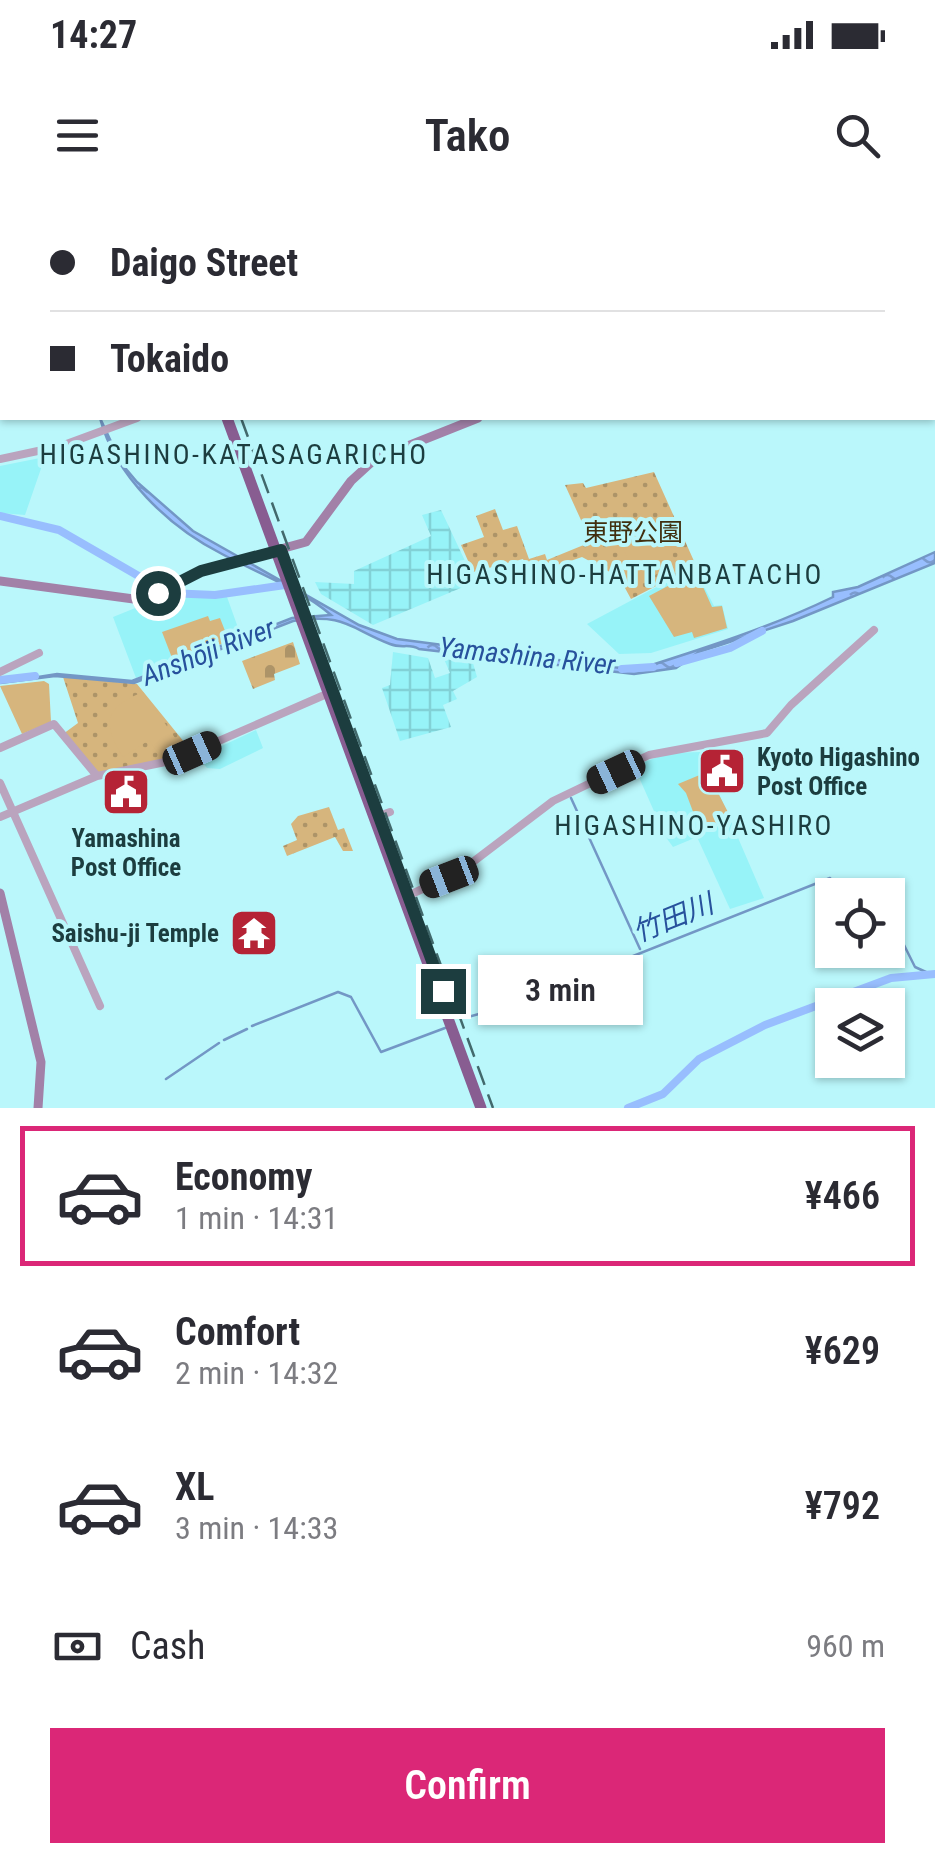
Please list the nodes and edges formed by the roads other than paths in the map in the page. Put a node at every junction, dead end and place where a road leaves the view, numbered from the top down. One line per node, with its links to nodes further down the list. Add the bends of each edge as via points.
1 (131, 420): 4 (street)
2 (231, 420): 5 (highway)
3 (473, 420): 5 (main road, via 374,459 312,538)
4 (0, 459)
5 (278, 551): 6 (main road, via 134,602); 10 (highway)
6 (0, 581)
7 (874, 630): 17 (street, via 767,733 644,757 554,801 461,870)
8 (39, 653): 9 (street)
9 (0, 672)
10 (330, 692): 12 (street, via 174,760); 17 (highway, via 381,815)
11 (0, 748): 12 (street, via 54,724)
12 (97, 776): 14 (street)
13 (0, 782): 14 (street)
14 (14, 812): 15 (street); 18 (street)
15 (0, 817)
16 (0, 893): 19 (main road, via 41,1062)
17 (405, 897): 20 (highway)
18 (100, 1006)
19 (38, 1108)
20 (483, 1108)

